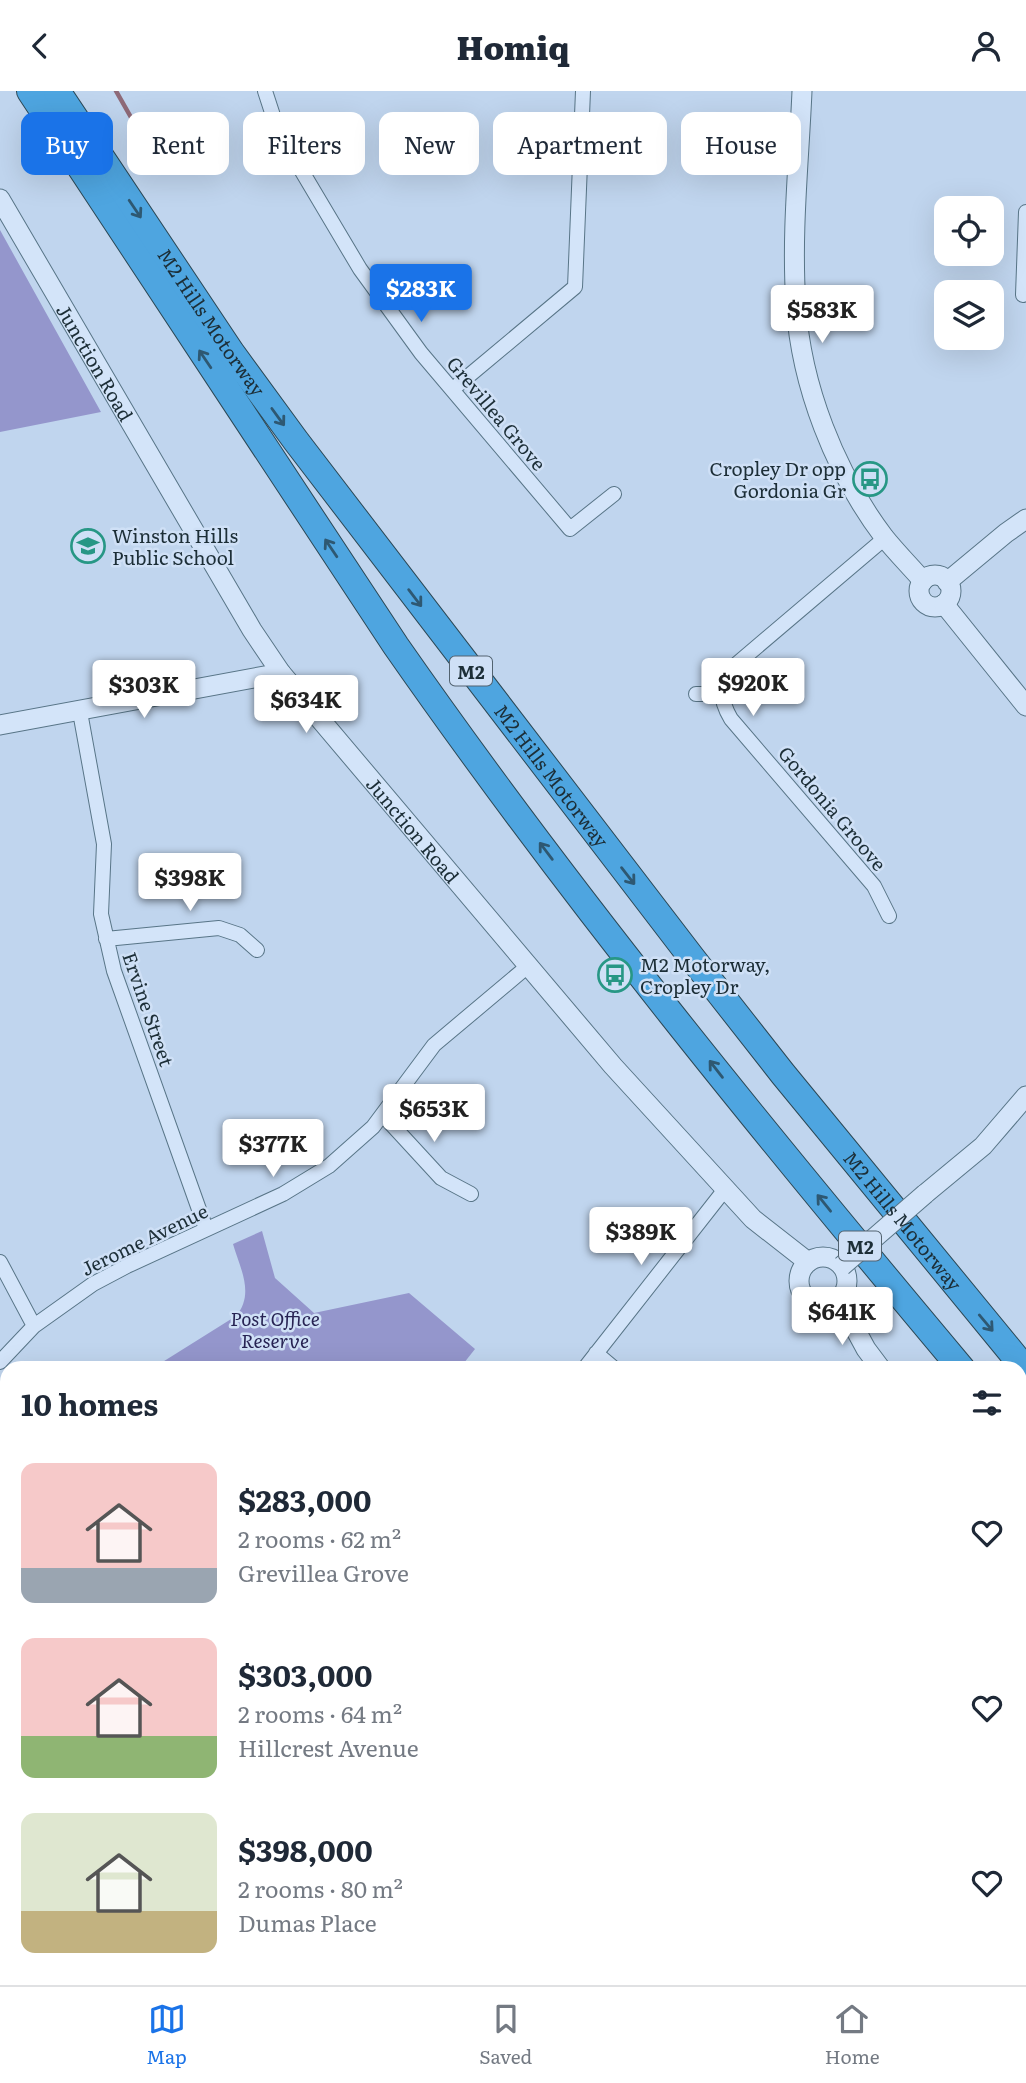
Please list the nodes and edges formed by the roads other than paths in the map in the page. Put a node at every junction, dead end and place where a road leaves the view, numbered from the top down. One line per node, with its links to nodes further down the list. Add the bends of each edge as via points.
1 (30, 91): 41 (highway, M2 Hills Motorway / M2, one-way to 1, via 758,1123 447,720)
2 (57, 91): 42 (highway, M2 Hills Motorway / M2, one-way to 42, via 231,352 312,461 700,969)
3 (265, 91): 9 (street, Grevillea Grove, via 278,131 360,269)
4 (583, 91): 9 (street, via 575,287)
5 (802, 91): 12 (street, via 795,261 803,351 821,419 836,454)
6 (0, 199): 16 (street, Junction Road)
7 (1026, 212): 8 (street)
8 (1023, 295)
9 (453, 389): 10 (street, Grevillea Grove, via 570,529)
10 (614, 494)
11 (1026, 519): 14 (street)
12 (885, 538): 13 (street); 18 (street, via 726,673)
13 (923, 581): 14 (street, via 937,576); 15 (street, via 921,600 929,606)
14 (947, 582): 15 (street, via 950,596)
15 (944, 604): 19 (street)
16 (281, 674): 20 (street); 25 (street, Junction Road)
17 (696, 694): 18 (street)
18 (721, 694): 22 (street, Gordonia Groove, via 731,719 874,886)
19 (1026, 706)
20 (80, 712): 21 (street); 23 (street, Ervine Street, via 104,843 101,903)
21 (0, 725)
22 (889, 916)
23 (106, 939): 24 (street, via 219,928 240,935); 30 (street, Ervine Street)
24 (257, 950)
25 (528, 966): 27 (street, Jerome Avenue, via 434,1045); 28 (street, Junction Road)
26 (1026, 1096): 33 (street, bridge, via 983,1146)
27 (383, 1115): 29 (street, via 441,1178); 30 (street, Jerome Avenue, via 355,1145 316,1175)
28 (726, 1188): 32 (street, Junction Road, via 768,1233); 36 (street)
29 (471, 1194)
30 (206, 1229): 35 (street, Jerome Avenue, via 106,1277)
31 (0, 1262): 35 (street)
32 (808, 1262): 33 (street, via 828,1258); 34 (street, via 799,1275 804,1297 817,1305)
33 (842, 1266): 34 (street, via 847,1279)
34 (839, 1300): 40 (street)
35 (34, 1326): 37 (street, Jerome Avenue)
36 (596, 1353): 38 (street); 39 (street)
37 (0, 1361)
38 (590, 1361)
39 (606, 1361)
40 (875, 1361)
41 (955, 1361)
42 (1019, 1361)

